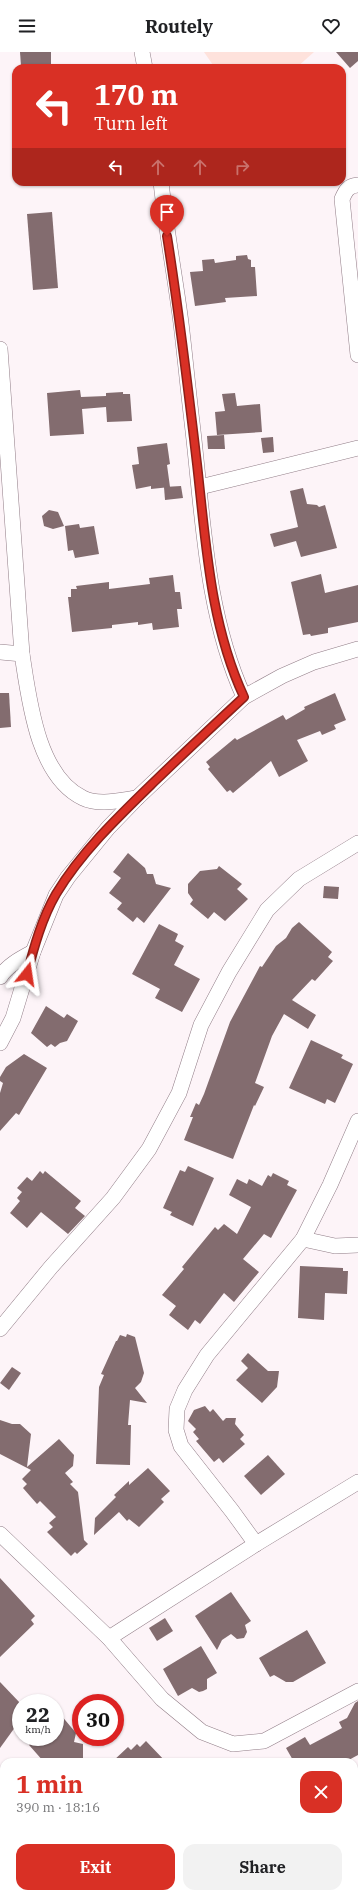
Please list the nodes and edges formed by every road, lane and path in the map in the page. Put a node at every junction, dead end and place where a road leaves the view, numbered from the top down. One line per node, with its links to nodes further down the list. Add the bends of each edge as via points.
1 (142, 52): 2 (street)
2 (144, 64)
3 (358, 185): 6 (street, via 352,185 346,190 342,199)
4 (161, 186): 8 (street, via 181,322)
5 (0, 349): 11 (street)
6 (358, 355)
7 (358, 448): 8 (street)
8 (200, 487): 12 (street, via 208,566 222,637)
9 (358, 649): 12 (street, via 314,662)
10 (0, 652): 11 (street)
11 (22, 654): 13 (street, via 40,739 63,784 84,799 106,802)
12 (244, 697): 13 (street)
13 (137, 798): 15 (street, via 68,877 47,913)
14 (358, 843): 21 (street, via 299,879 267,910 229,972 201,1025 179,1093 149,1149 113,1198)
15 (33, 952): 16 (street, via 15,961); 17 (street, via 12,1018)
16 (0, 977)
17 (0, 1043)
18 (358, 1121): 19 (street)
19 (303, 1239): 20 (street, via 335,1246); 24 (street, via 207,1354 185,1390 177,1409 176,1430 181,1446)
20 (358, 1245)
21 (0, 1329)
22 (358, 1482): 24 (street)
23 (0, 1534): 25 (street)
24 (256, 1544): 25 (street)
25 (109, 1638): 26 (street, via 162,1699 202,1732 233,1744 264,1741)
26 (358, 1690)

